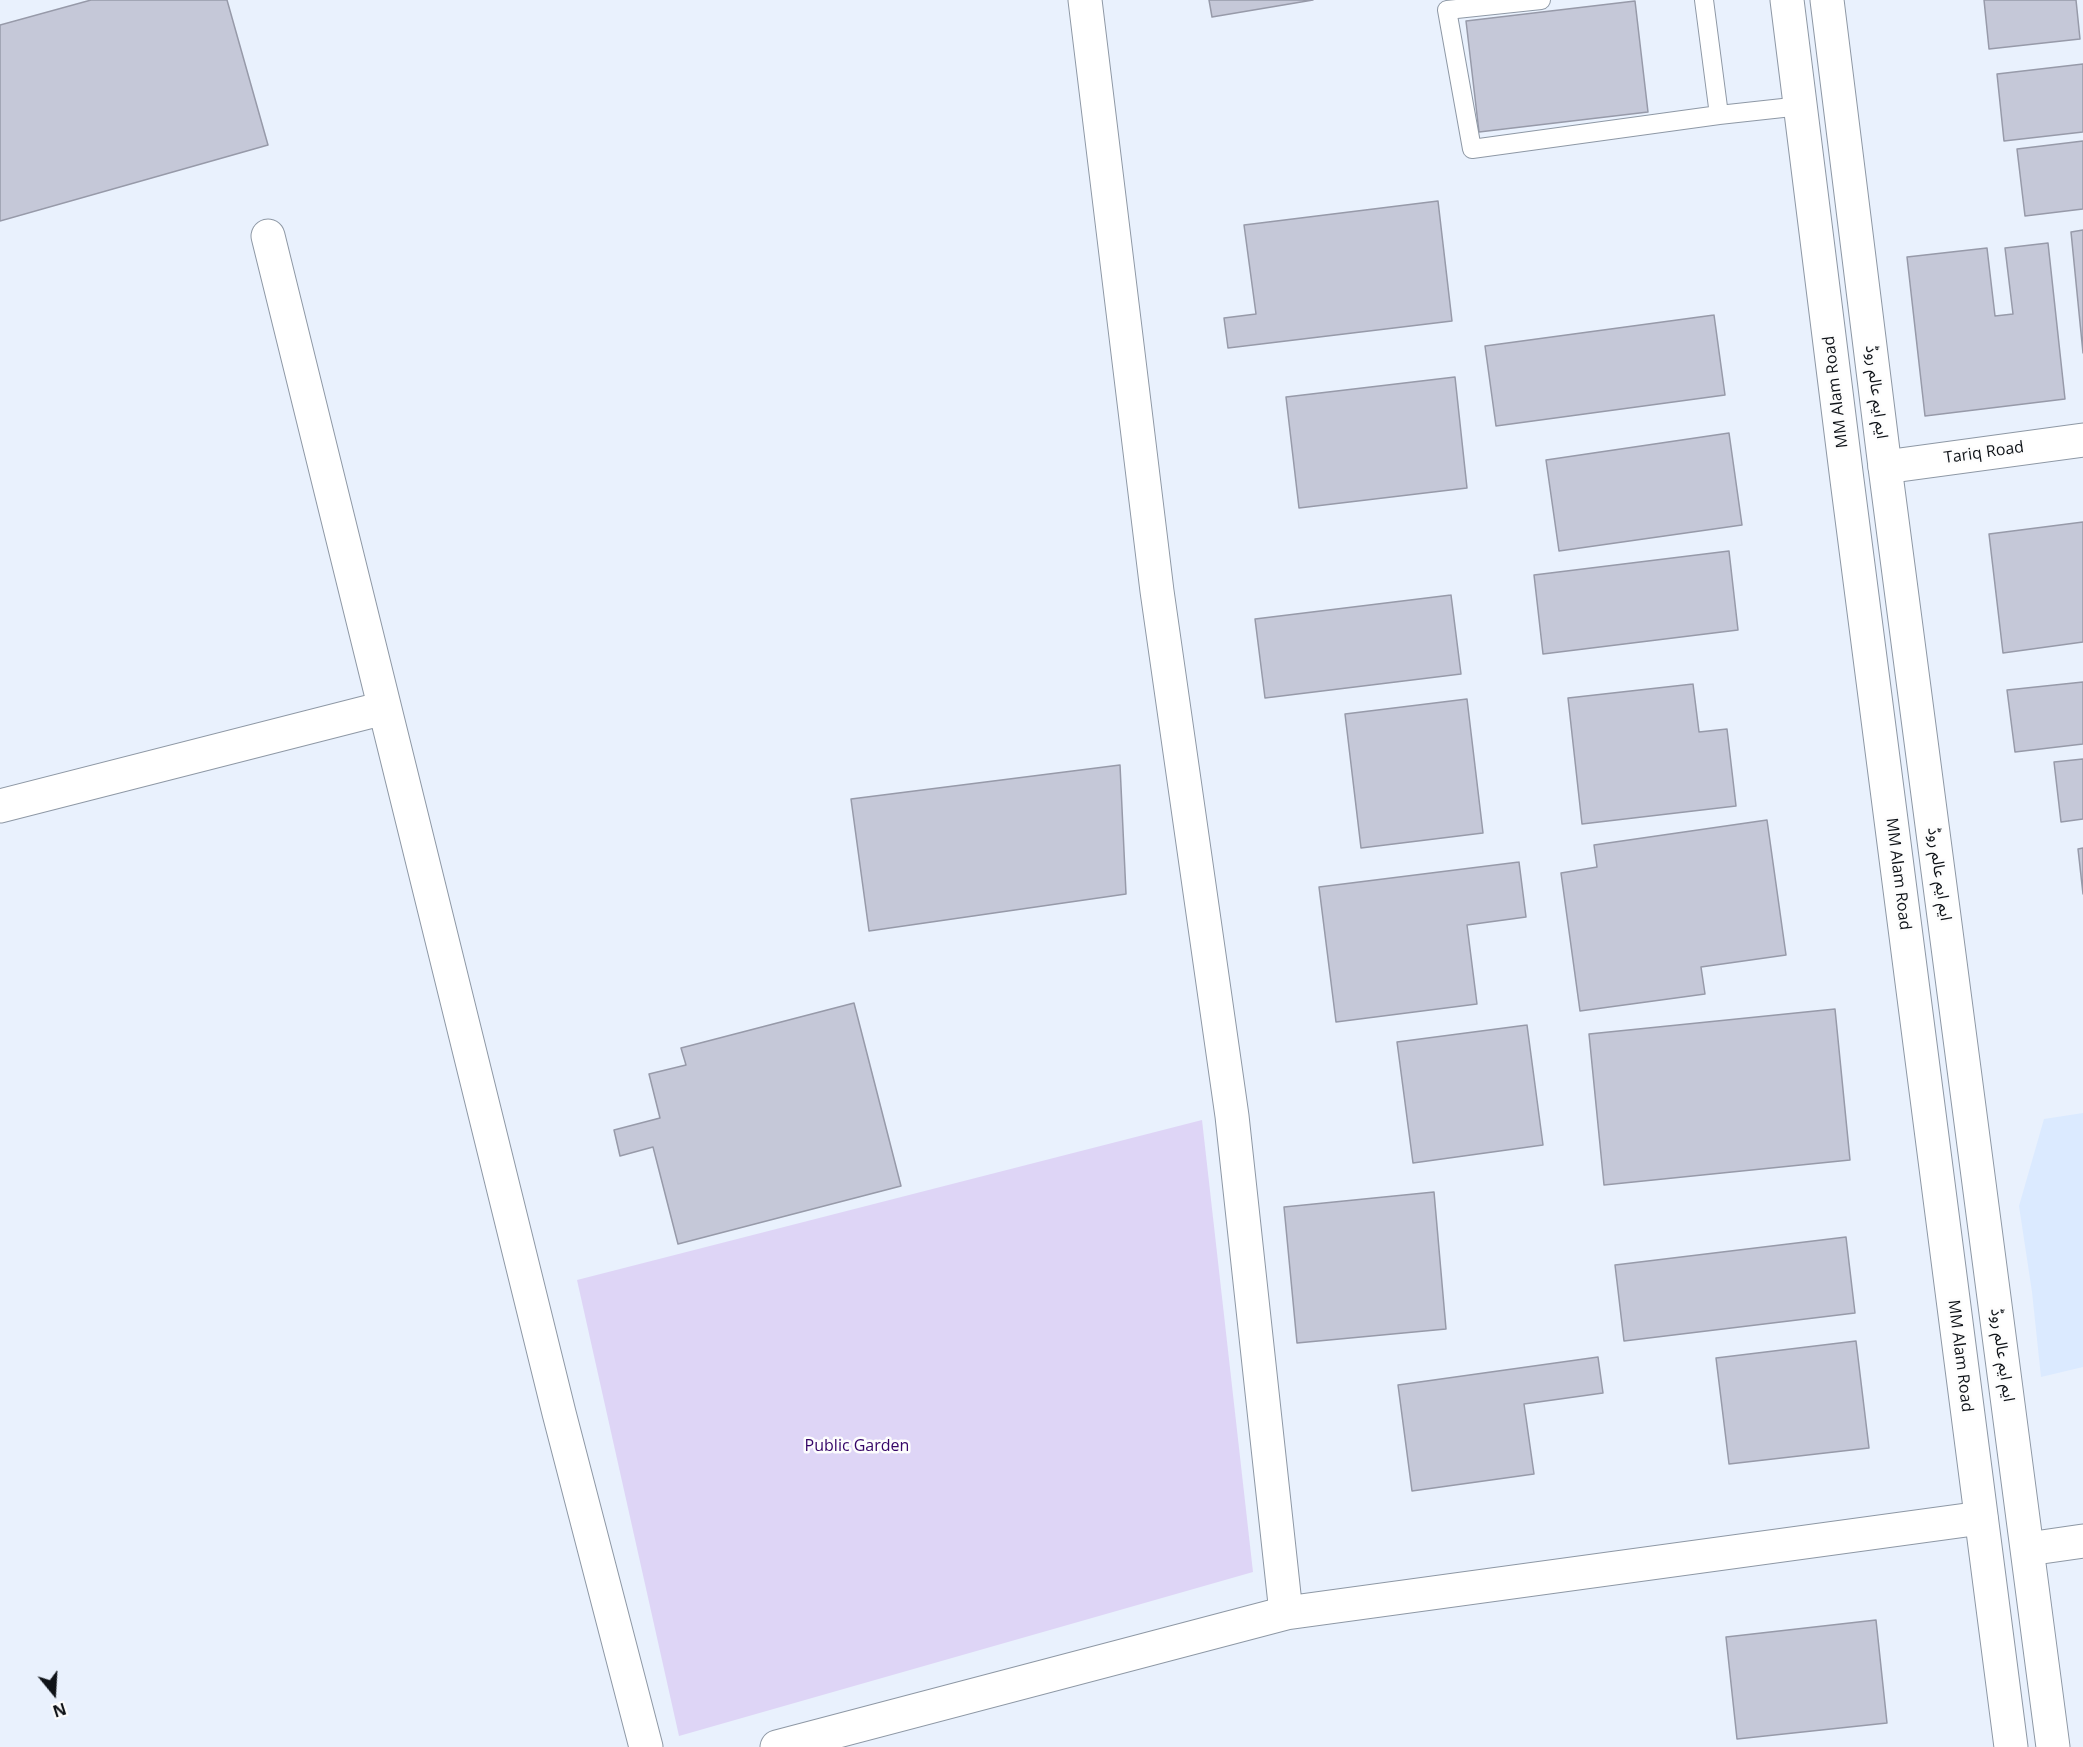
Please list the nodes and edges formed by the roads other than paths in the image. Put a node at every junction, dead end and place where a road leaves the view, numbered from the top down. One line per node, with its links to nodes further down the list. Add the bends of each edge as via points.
1 (1085, 0): 16 (street, via 1157,591 1233,1116)
2 (1541, 0): 7 (lane, via 1447,10 1472,149)
3 (1704, 0): 7 (lane)
4 (1787, 0): 6 (street, MM Alam Road)
5 (1827, 0): 10 (street, ایم ایم عالم روڈ)
6 (1801, 106): 7 (lane); 13 (street, MM Alam Road)
7 (1719, 115)
8 (268, 236): 11 (street)
9 (2083, 440): 10 (street, Tariq Road)
10 (1885, 467): 15 (street, ایم ایم عالم روڈ)
11 (384, 708): 12 (street); 17 (street)
12 (0, 806)
13 (1981, 1518): 16 (street); 19 (street, MM Alam Road)
14 (2083, 1541): 15 (street)
15 (2028, 1549): 20 (street, ایم ایم عالم روڈ)
16 (1286, 1613): 18 (street)
17 (645, 1747)
18 (777, 1747)
19 (2011, 1747)
20 (2053, 1747)

